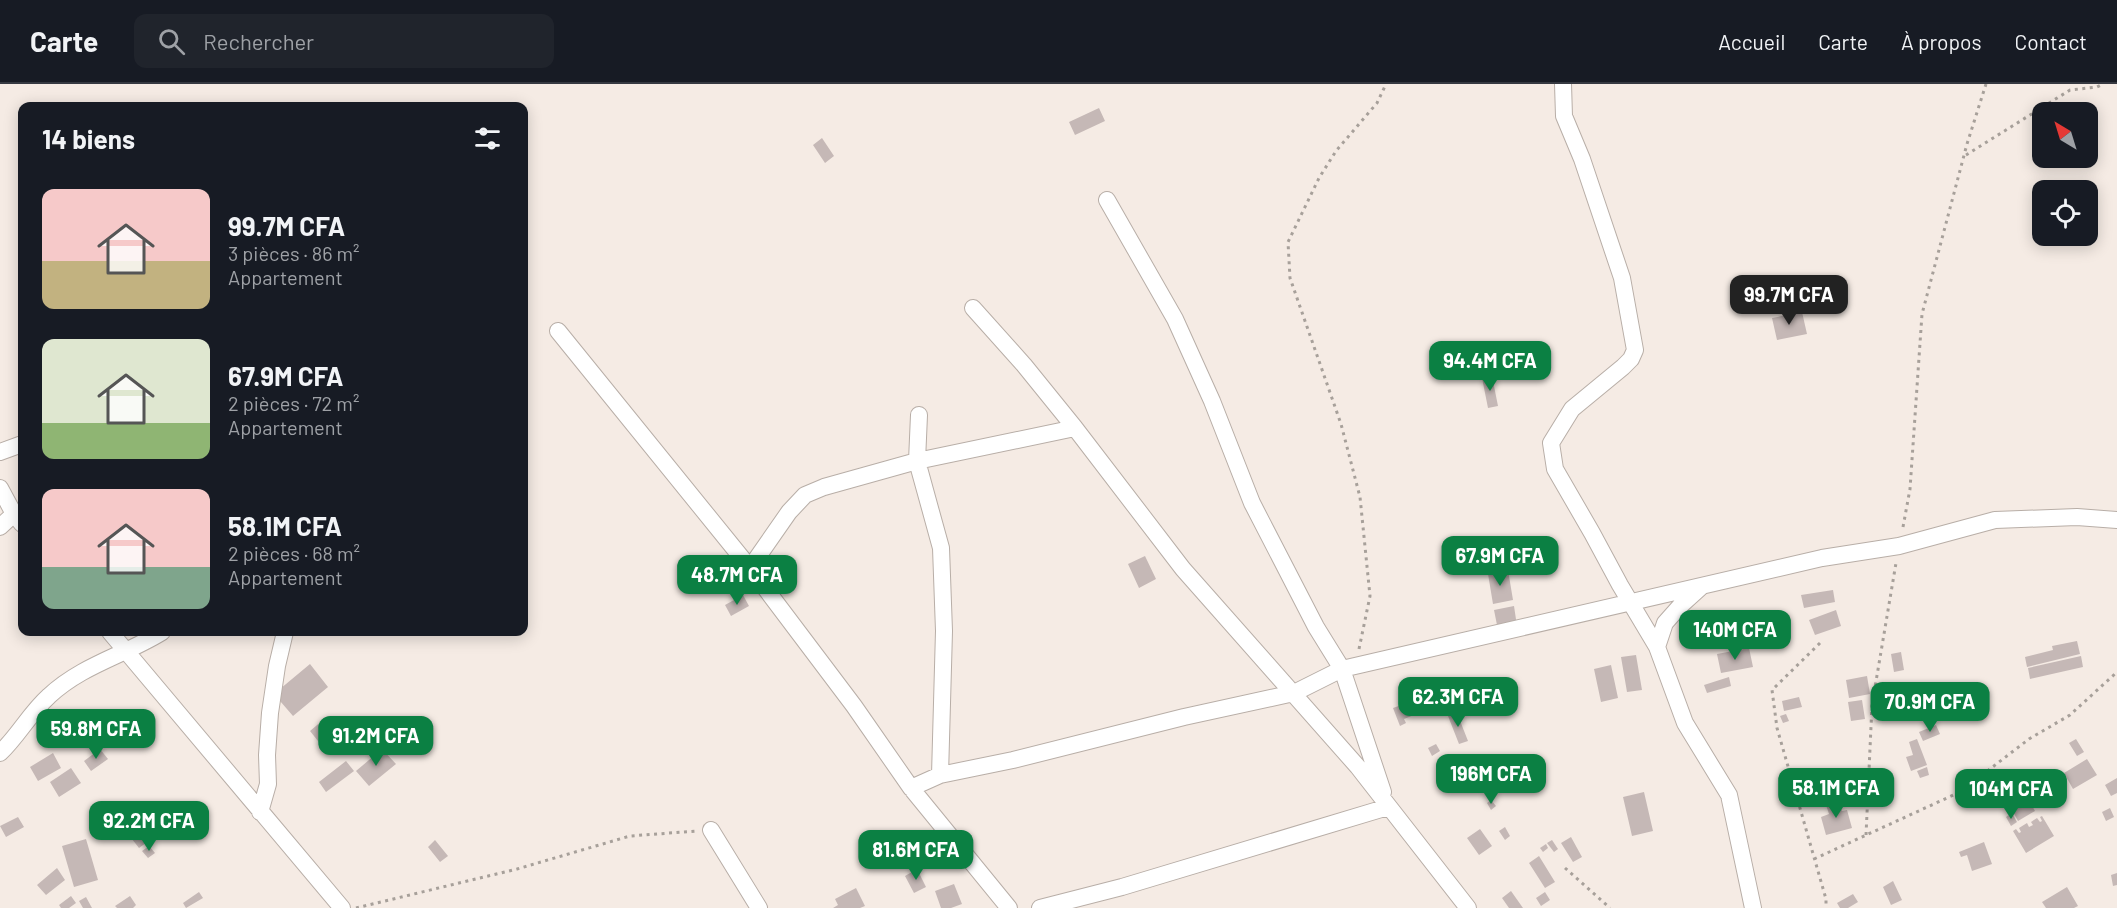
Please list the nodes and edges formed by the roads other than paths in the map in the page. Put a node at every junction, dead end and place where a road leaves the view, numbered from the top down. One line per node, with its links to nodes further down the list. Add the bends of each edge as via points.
1 (1563, 84): 17 (street, via 1564,116 1622,278 1635,350 1623,367 1572,409 1551,443 1555,469)
2 (1107, 200): 23 (street, via 1175,319 1252,503 1316,627)
3 (973, 308): 6 (street)
4 (558, 331): 15 (street)
5 (919, 415): 9 (street)
6 (1075, 428): 9 (street); 24 (street, via 1183,569)
7 (18, 445): 8 (street)
8 (0, 452)
9 (917, 461): 15 (street, via 805,495); 26 (street, via 941,548 944,631)
10 (0, 488): 11 (street)
11 (18, 517)
12 (18, 519): 14 (street)
13 (2117, 520): 16 (street, via 2077,516 1995,520 1899,546 1822,558)
14 (0, 527)
15 (750, 568): 27 (street)
16 (1704, 585): 17 (street); 21 (street, via 1665,623)
17 (1632, 603): 21 (street); 23 (street)
18 (113, 636): 22 (street)
19 (155, 636): 22 (street)
20 (284, 636): 29 (street, via 270,713 268,784)
21 (1657, 647): 36 (street, via 1685,723 1729,795)
22 (126, 652): 25 (street, via 102,660 49,695); 29 (street)
23 (1349, 667): 24 (street); 28 (street)
24 (1294, 693): 26 (street); 28 (street)
25 (0, 753)
26 (940, 776): 27 (street)
27 (911, 788): 33 (street)
28 (1388, 807): 34 (street); 35 (street)
29 (260, 812): 31 (street)
30 (711, 830): 32 (street)
31 (342, 908)
32 (759, 908)
33 (1009, 908)
34 (1040, 908)
35 (1468, 908)
36 (1753, 908)

